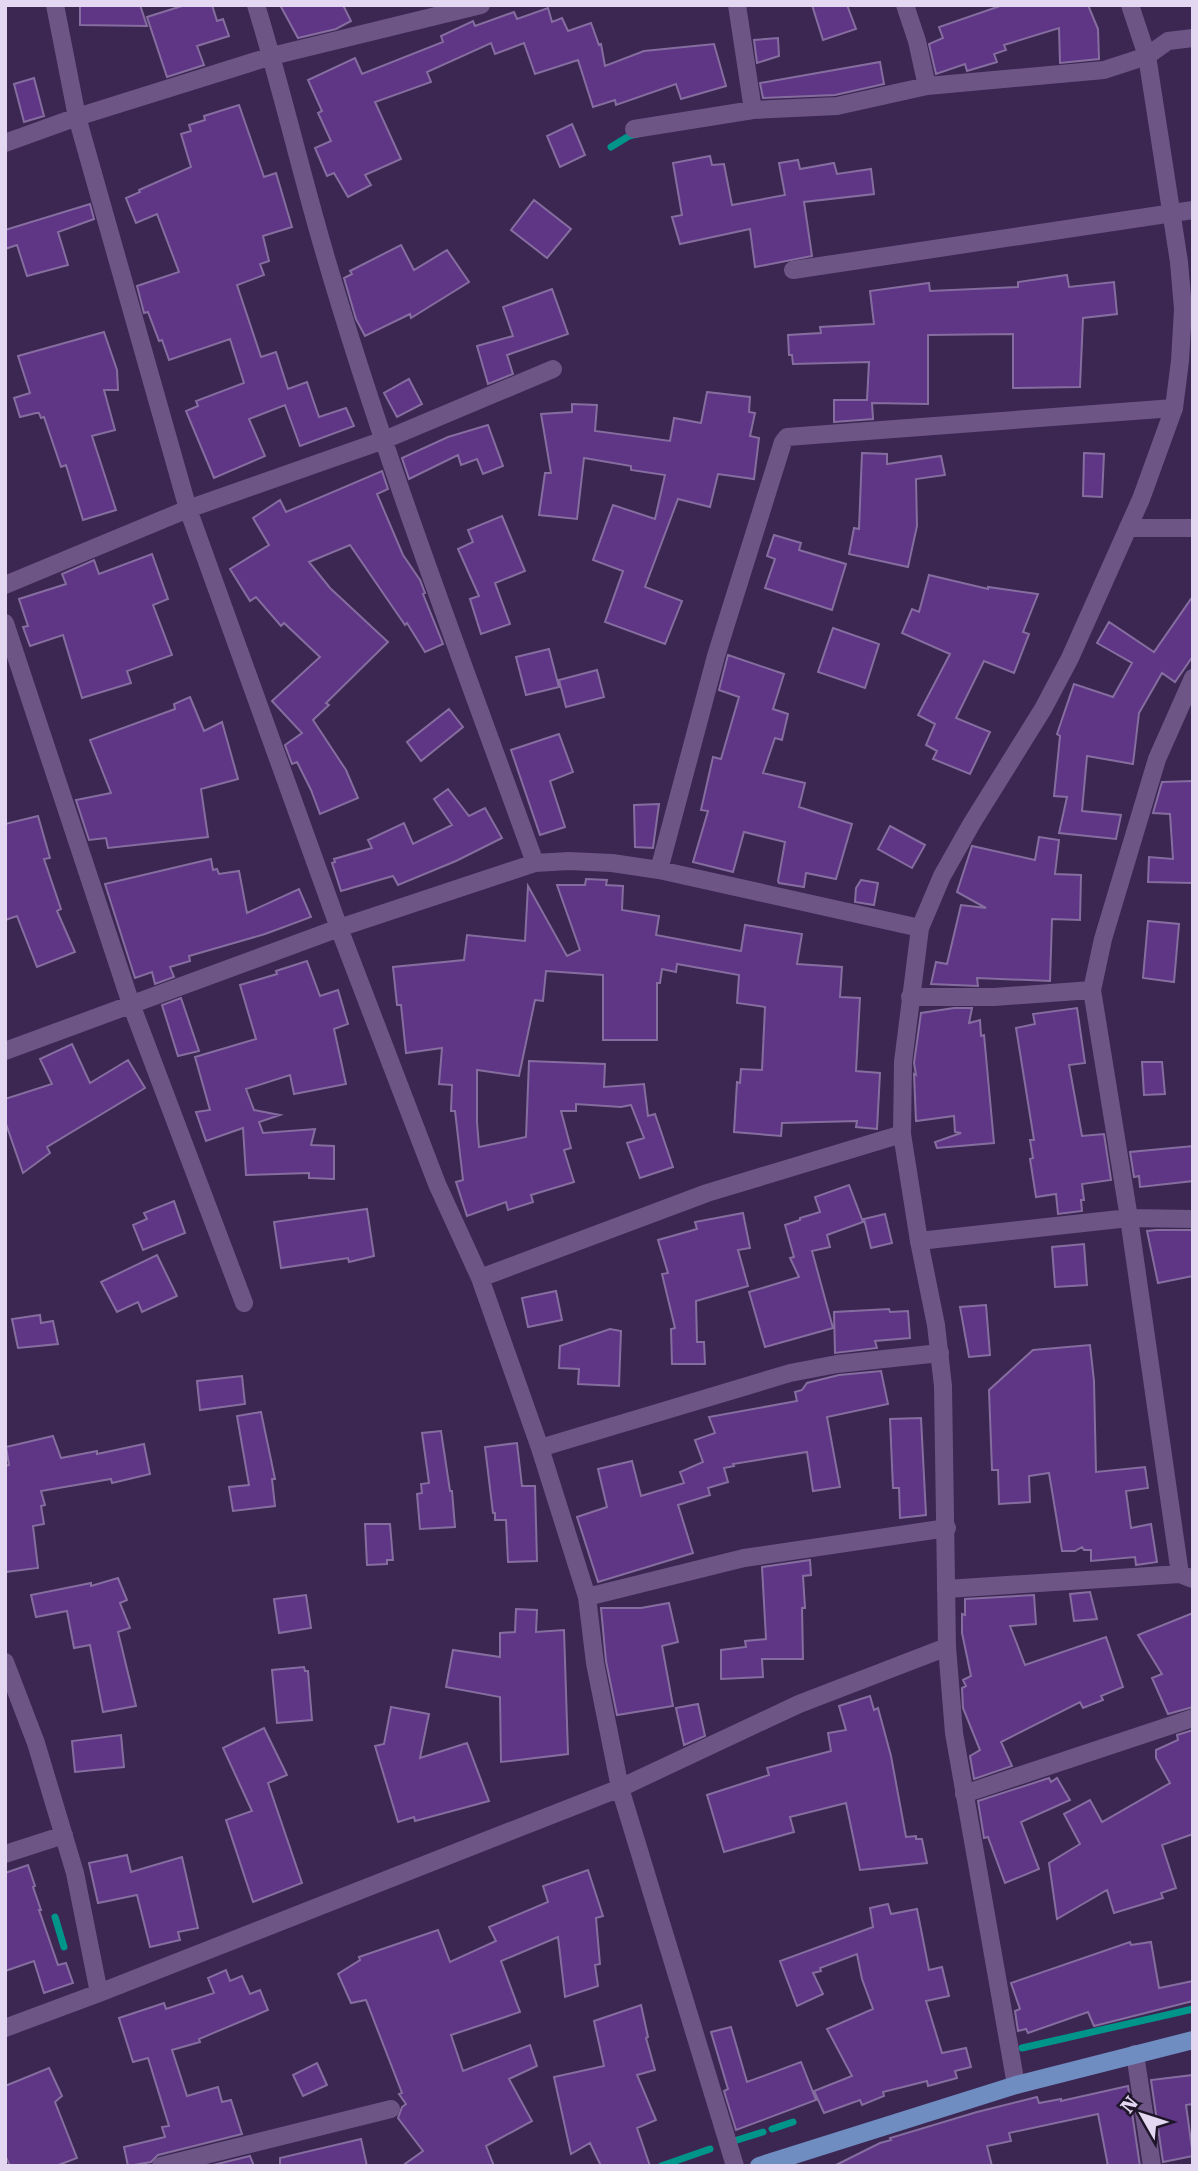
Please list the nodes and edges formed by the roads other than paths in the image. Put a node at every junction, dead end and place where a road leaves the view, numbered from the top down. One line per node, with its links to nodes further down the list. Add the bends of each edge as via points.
1 (55, 5): 12 (street)
2 (256, 5): 8 (street)
3 (481, 5): 8 (street)
4 (737, 5): 11 (street)
5 (905, 5): 10 (street)
6 (1130, 5): 9 (street)
7 (1193, 38): 9 (street, via 1168,41)
8 (272, 56): 12 (street); 20 (street, via 324,251)
9 (1147, 56): 10 (street, via 1104,70); 16 (street)
10 (927, 86): 11 (street, via 837,106)
11 (753, 110): 13 (street)
12 (77, 117): 14 (street); 21 (street)
13 (634, 129)
14 (5, 143)
15 (1193, 210): 16 (street)
16 (1172, 215): 17 (street); 19 (street, via 1183,309)
17 (793, 270)
18 (553, 369): 20 (street)
19 (1174, 408): 22 (street); 28 (street, via 787,437 716,656)
20 (384, 440): 21 (street); 27 (street)
21 (188, 509): 24 (street); 30 (street)
22 (1128, 528): 23 (street); 29 (street, via 1044,709 972,823)
23 (1193, 528)
24 (5, 585)
25 (5, 623): 33 (street)
26 (1193, 678): 31 (street, via 1157,759)
27 (535, 863): 28 (street, via 612,863); 30 (street)
28 (659, 870): 29 (street)
29 (920, 928): 32 (street)
30 (339, 929): 33 (street); 39 (street, via 437,1184)
31 (1092, 990): 32 (street, via 994,997); 36 (street)
32 (910, 996): 35 (street)
33 (131, 1004): 34 (street); 40 (street)
34 (5, 1051)
35 (902, 1134): 38 (street); 39 (street, via 707,1193)
36 (1129, 1218): 37 (street); 38 (street); 44 (street)
37 (1193, 1219)
38 (919, 1241): 41 (street)
39 (480, 1278): 42 (street)
40 (244, 1303)
41 (940, 1353): 42 (street, via 790,1373); 43 (street)
42 (540, 1448): 46 (street)
43 (947, 1528): 45 (street); 46 (street, via 744,1558)
44 (1186, 1576): 45 (street)
45 (946, 1589): 47 (street)
46 (587, 1597): 50 (street)
47 (947, 1647): 50 (street, via 799,1704); 51 (street)
48 (5, 1661): 52 (street)
49 (1193, 1718): 51 (street)
50 (620, 1788): 54 (street); 61 (street)
51 (964, 1794): 58 (street)
52 (64, 1835): 53 (street); 54 (street)
53 (5, 1854)
54 (99, 1993): 55 (street)
55 (5, 2028)
56 (1193, 2040): 57 (main road)
57 (1135, 2054): 58 (main road); 63 (street)
58 (1016, 2085): 62 (main road)
59 (391, 2109): 60 (street)
60 (161, 2166)
61 (735, 2166)
62 (759, 2166)
63 (1152, 2166)

